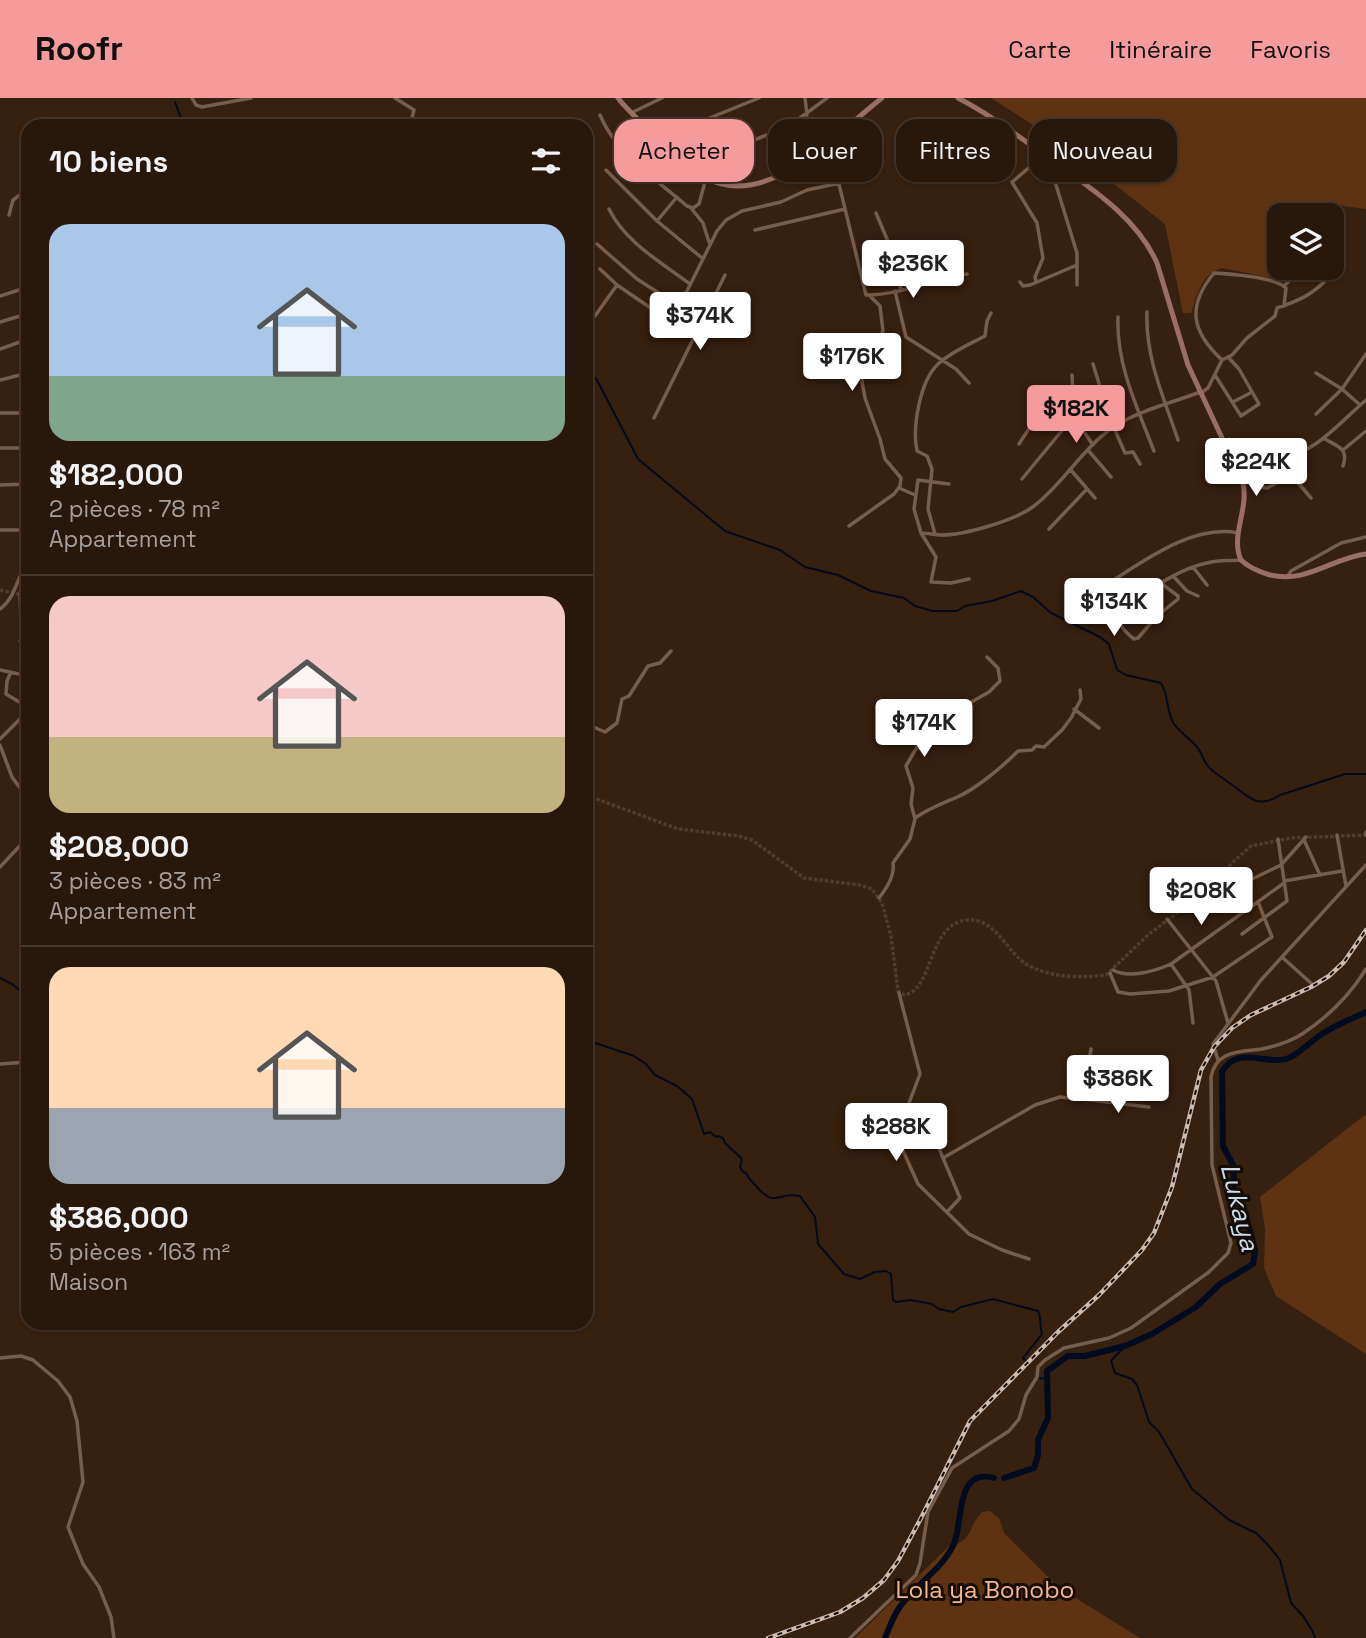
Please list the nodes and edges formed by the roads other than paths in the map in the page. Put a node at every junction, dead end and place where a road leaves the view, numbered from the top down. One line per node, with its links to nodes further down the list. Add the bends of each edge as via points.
1 (192, 98): 2 (street, via 202,107)
2 (251, 98)
3 (395, 98): 14 (street, via 414,110)
4 (618, 98): 11 (street)
5 (662, 98): 11 (street)
6 (759, 98): 16 (street)
7 (805, 98): 13 (street)
8 (827, 98): 13 (street)
9 (882, 98): 17 (street)
10 (958, 98): 19 (street)
11 (631, 113): 15 (street)
12 (600, 115): 29 (street, via 612,138)
13 (807, 115): 18 (street)
14 (412, 119)
15 (638, 119)
16 (707, 119)
17 (856, 119)
18 (754, 141)
19 (1029, 144)
20 (1029, 169): 48 (street, via 1012,182 1037,223 1043,258)
21 (606, 170): 35 (street)
22 (768, 180): 24 (street, via 734,186)
23 (705, 182): 30 (street, via 699,204)
24 (720, 182)
25 (1054, 182): 41 (street)
26 (1083, 182): 84 (street, via 1119,212 1152,252)
27 (841, 183): 32 (street); 38 (street, via 742,211 721,224)
28 (21, 194): 34 (street, via 13,200)
29 (677, 197): 30 (street); 35 (street)
30 (691, 208): 38 (street)
31 (609, 209): 51 (street, via 617,224 641,247)
32 (846, 209): 36 (street); 58 (street, via 862,284)
33 (876, 213): 40 (street)
34 (9, 215)
35 (657, 221): 39 (street)
36 (755, 230)
37 (597, 244): 60 (street, via 637,279)
38 (710, 244): 39 (street)
39 (702, 258): 51 (street)
40 (895, 261): 45 (street, via 930,261); 55 (street)
41 (1077, 264): 48 (street); 52 (street)
42 (600, 269): 50 (street)
43 (967, 274): 45 (street)
44 (725, 275): 62 (street)
45 (941, 278): 55 (street)
46 (1290, 280): 53 (street)
47 (1326, 280): 61 (street, via 1310,295)
48 (1036, 281): 49 (street, via 1024,286)
49 (1020, 282)
50 (617, 285): 60 (street, via 664,317 673,315); 66 (street)
51 (690, 285): 59 (street)
52 (1077, 285)
53 (1284, 286): 61 (street); 73 (street, via 1252,276 1214,273 1208,279 1194,315 1204,343)
54 (21, 289): 57 (street)
55 (901, 290): 56 (street)
56 (895, 291): 58 (street); 74 (street, via 904,334)
57 (0, 296)
58 (870, 296): 118 (street, via 880,306 883,331 865,367 864,398 885,459 901,478)
59 (684, 297): 60 (street); 62 (street)
60 (679, 306)
61 (1284, 306): 72 (street)
62 (708, 309): 94 (street)
63 (1147, 312): 87 (street, via 1150,353)
64 (991, 313): 74 (street, via 985,335)
65 (21, 315): 68 (street)
66 (593, 316)
67 (1118, 317): 92 (street, via 1119,351)
68 (0, 322)
69 (21, 342): 70 (street)
70 (0, 349)
71 (1366, 354): 82 (street)
72 (1228, 357): 73 (street); 83 (street)
73 (1222, 360): 78 (street)
74 (941, 362): 81 (street); 114 (street, via 930,373 914,430 917,451 931,463)
75 (1093, 364): 96 (street)
76 (1317, 373): 82 (street)
77 (21, 375): 80 (street)
78 (1216, 375): 84 (street); 86 (street)
79 (1072, 376): 89 (street)
80 (0, 380)
81 (969, 383)
82 (1342, 389): 88 (street); 93 (street)
83 (1252, 392): 86 (street); 86 (street, via 1259,404 1241,416)
84 (1201, 393): 87 (street); 100 (street)
85 (1366, 400): 88 (street)
86 (1233, 402)
87 (1167, 405): 92 (street); 99 (street)
88 (1360, 405): 98 (street)
89 (1074, 408): 95 (street); 101 (street, via 1046,415 1030,426)
90 (0, 413): 91 (street)
91 (21, 413)
92 (1140, 414): 96 (street); 107 (street)
93 (1316, 414)
94 (654, 418)
95 (1075, 420): 102 (street); 113 (street, via 1063,428)
96 (1114, 427): 102 (street); 109 (street, via 1125,454 1133,452)
97 (1366, 431): 106 (street)
98 (1325, 439): 106 (street); 108 (street, via 1280,459)
99 (1178, 440)
100 (1224, 442): 108 (street, via 1229,439); 128 (street, via 1245,491)
101 (1019, 444)
102 (1093, 445): 105 (street)
103 (0, 448): 104 (street)
104 (21, 448)
105 (1088, 450): 111 (street); 112 (street)
106 (1343, 450): 110 (street)
107 (1154, 451)
108 (1241, 458): 122 (street, via 1262,487 1294,478)
109 (1140, 464)
110 (1343, 466)
111 (1070, 468): 119 (street); 129 (street, via 1032,507 1019,514 969,530)
112 (1111, 477)
113 (1022, 479)
114 (932, 481): 116 (street); 120 (street, via 917,481); 129 (street, via 928,509)
115 (21, 484): 117 (street)
116 (949, 484)
117 (0, 485)
118 (899, 488): 120 (street); 123 (street)
119 (1087, 489): 121 (street); 124 (street)
120 (915, 495): 127 (street)
121 (1095, 498)
122 (1311, 498)
123 (849, 526)
124 (1049, 529)
125 (0, 530): 126 (street)
126 (21, 530)
127 (920, 533): 129 (street); 137 (street, via 936,557 931,582)
128 (1239, 533): 132 (street); 138 (street, via 1202,533)
129 (935, 534)
130 (1366, 537): 136 (street, via 1341,543)
131 (1366, 554): 136 (street, via 1308,575)
132 (1241, 560): 133 (street); 136 (street, via 1265,574)
133 (1193, 567): 135 (street); 140 (street)
134 (21, 573): 143 (street, via 10,601)
135 (1174, 577): 139 (street); 142 (street)
136 (1287, 577)
137 (969, 579)
138 (1110, 583)
139 (1162, 584): 139 (street, via 1116,613 1124,631 1134,639 1178,599)
140 (1207, 585)
141 (20, 594): 144 (street)
142 (1198, 596)
143 (0, 609)
144 (20, 641): 145 (street)
145 (21, 648)
146 (671, 651): 155 (street, via 660,663 648,666 629,696 622,699 615,724 605,732)
147 (987, 657): 160 (street, via 998,668 1000,681 959,709 908,760)
148 (0, 670): 149 (street)
149 (11, 672): 150 (street); 152 (street, via 6,694)
150 (21, 674)
151 (1080, 690): 153 (street, via 1081,699)
152 (21, 703)
153 (1074, 709): 156 (street); 160 (street, via 1062,730 1044,747 1018,750 974,787)
154 (21, 721): 157 (street)
155 (593, 727)
156 (1099, 728)
157 (0, 739)
158 (0, 746): 159 (street)
159 (21, 789)
160 (915, 818): 172 (street, via 910,839 893,863 889,885)
161 (1337, 835): 167 (street)
162 (1279, 839): 164 (street)
163 (21, 844): 166 (street)
164 (1282, 865): 168 (street, via 1305,839); 169 (street); 170 (street)
165 (1366, 865): 171 (street)
166 (0, 867)
167 (1342, 871): 168 (street); 171 (street)
168 (1320, 875): 170 (street)
169 (1250, 880)
170 (1284, 882): 173 (street); 174 (street, via 1287,901)
171 (1346, 886): 178 (street)
172 (880, 898)
173 (1258, 902): 174 (street); 177 (street)
174 (1265, 918): 176 (street); 181 (street, via 1271,938)
175 (1167, 919): 177 (street)
176 (1242, 934)
177 (1191, 950): 179 (street); 181 (street)
178 (1283, 958): 182 (street); 186 (street)
179 (1171, 964): 183 (street); 183 (street, via 1122,974 1112,971 1119,993)
180 (1366, 969): 188 (street, via 1344,1000 1302,1034 1284,1044 1231,1052)
181 (1213, 977): 183 (street); 186 (street)
182 (1312, 984)
183 (1187, 986): 185 (street)
184 (899, 993): 193 (street, via 920,1074)
185 (1193, 1023)
186 (1228, 1023): 188 (street, via 1213,1044)
187 (1091, 1049): 191 (street, via 1087,1074)
188 (1219, 1061): 199 (street, via 1211,1077 1212,1162 1231,1243 1228,1253 1191,1287 1131,1328 1062,1348 1038,1367 1009,1431 952,1468 928,1512 916,1575)
189 (21, 1062): 190 (street)
190 (0, 1064)
191 (1090, 1100): 192 (street); 194 (street, via 1054,1098 1035,1105)
192 (1149, 1107)
193 (906, 1111): 194 (street, via 935,1138); 195 (street, via 898,1130 900,1144 918,1184)
194 (943, 1158): 195 (street, via 960,1198)
195 (947, 1212): 196 (street, via 973,1236)
196 (1030, 1259)
197 (0, 1358): 198 (street, via 33,1360 70,1396 83,1482 68,1527 83,1564 99,1587)
198 (114, 1638)
199 (850, 1638)

